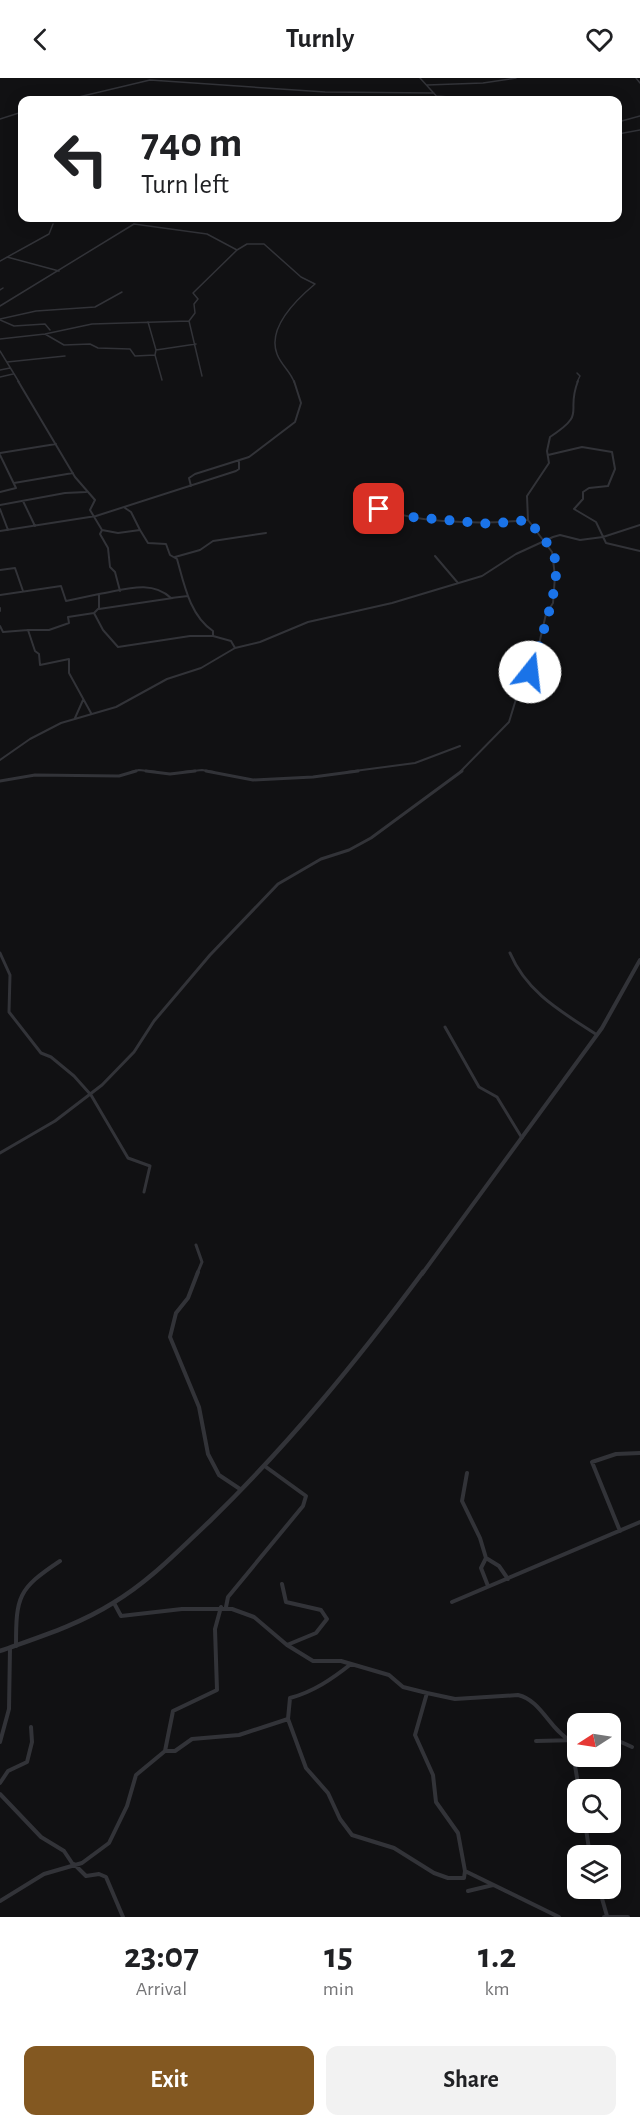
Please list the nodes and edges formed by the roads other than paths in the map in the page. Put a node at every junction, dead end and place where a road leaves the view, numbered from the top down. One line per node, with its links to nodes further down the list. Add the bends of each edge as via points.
1 (420, 78): 5 (street)
2 (516, 78): 5 (street)
3 (636, 78): 4 (street)
4 (640, 82)
5 (427, 85): 6 (street)
6 (435, 95): 7 (street, via 326,93 150,80); 8 (street)
7 (83, 96)
8 (444, 96)
9 (18, 113): 11 (street)
10 (640, 116): 12 (street)
11 (0, 119)
12 (622, 121)
13 (640, 130): 14 (street)
14 (622, 133)
15 (53, 224): 17 (street, via 49,234)
16 (237, 250): 19 (street, via 207,234 134,224); 23 (street, via 193,292 198,299); 44 (street, via 247,244 264,243 296,273 315,284 297,299 275,341 277,355 293,378 300,412 290,427)
17 (5, 257): 18 (street); 19 (street)
18 (0, 261)
19 (59, 271): 21 (street)
20 (122, 292): 22 (street, via 95,307 43,310)
21 (0, 306)
22 (0, 319): 25 (street, via 12,326 45,324)
23 (189, 321): 24 (street); 28 (street)
24 (148, 322): 25 (street); 29 (street)
25 (50, 330): 26 (street)
26 (45, 334): 27 (street); 31 (street, via 64,345 90,344 130,349 135,356)
27 (0, 339)
28 (196, 344): 29 (street); 38 (street)
29 (156, 350): 31 (street)
30 (0, 351): 33 (street)
31 (155, 355): 40 (street)
32 (65, 356): 33 (street)
33 (7, 362): 34 (street)
34 (10, 368): 35 (street); 37 (street)
35 (0, 370)
36 (577, 373): 43 (street, via 580,376 574,391 574,416 570,424 550,437)
37 (13, 374): 39 (street); 41 (street)
38 (202, 376)
39 (0, 377)
40 (162, 380)
41 (56, 444): 42 (street); 45 (street)
42 (0, 454): 46 (street)
43 (548, 455): 55 (street, via 549,463 527,496); 63 (street, via 582,447 612,452 614,477 608,486 583,492 583,499 574,509 596,522)
44 (238, 462): 47 (street, via 236,471); 47 (street, via 190,476)
45 (74, 473): 46 (street); 49 (street)
46 (14, 483): 48 (street, via 16,488)
47 (191, 486): 53 (street)
48 (0, 492)
49 (86, 492): 51 (street); 54 (street, via 95,501 90,510)
50 (366, 498): 55 (street, via 375,508 412,517 490,524)
51 (23, 501): 52 (street); 57 (street)
52 (0, 507): 58 (street)
53 (124, 507): 54 (street); 60 (street)
54 (96, 516): 57 (street); 59 (street)
55 (528, 520): 64 (street)
56 (640, 525): 63 (street)
57 (35, 526): 58 (street)
58 (8, 530): 61 (street)
59 (102, 530): 60 (street); 71 (street, via 100,534)
60 (140, 530): 67 (street, via 148,543 166,544)
61 (0, 531)
62 (266, 533): 67 (street, via 213,541 210,547)
63 (603, 537): 64 (street, via 579,540 560,535); 65 (street, via 606,543)
64 (544, 542): 69 (street, via 482,576); 93 (street, via 554,559 553,603 546,614 533,670 524,673 513,715 495,740 466,768 371,838 321,859 278,884 170,1001 134,1052)
65 (640, 551)
66 (435, 556): 69 (street)
67 (175, 557): 74 (street)
68 (0, 570): 70 (street, via 15,568)
69 (458, 583): 81 (street, via 308,622)
70 (24, 591): 72 (street, via 60,586 67,601); 73 (street)
71 (120, 591): 72 (street); 75 (street, via 156,586)
72 (99, 594): 76 (street)
73 (0, 595)
74 (188, 596): 75 (street); 80 (street)
75 (173, 598): 76 (street)
76 (98, 609): 77 (street)
77 (94, 613): 79 (street, via 68,617 69,623 56,629); 80 (street, via 118,647)
78 (0, 626): 79 (street, via 3,632)
79 (27, 630): 82 (street, via 40,665 69,659 69,672)
80 (213, 636): 81 (street, via 231,641)
81 (235, 648): 83 (street, via 116,707)
82 (83, 700): 83 (street); 84 (street)
83 (91, 713): 84 (street)
84 (75, 718): 86 (street, via 30,739)
85 (460, 746): 87 (street, via 415,762 313,777 253,780 201,770 170,774 138,770 119,777 35,776)
86 (1, 759)
87 (0, 781)
88 (510, 952): 92 (street, via 525,983)
89 (0, 953): 93 (street, via 10,975 9,1012 41,1053 74,1076)
90 (640, 960): 92 (street)
91 (445, 1027): 94 (street, via 480,1087 500,1100)
92 (597, 1035): 94 (street)
93 (91, 1095): 95 (street); 96 (street, via 123,1152 128,1158 150,1166)
94 (522, 1138): 99 (street, via 362,1354)
95 (0, 1153)
96 (144, 1192)
97 (196, 1245): 101 (street, via 202,1262 188,1298 176,1313 170,1337 194,1392 208,1454 219,1475)
98 (640, 1453): 103 (street, via 616,1454 592,1462)
99 (266, 1467): 101 (street); 111 (street, via 306,1496 303,1506)
100 (467, 1473): 104 (street, via 462,1501)
101 (242, 1490): 110 (street, via 157,1572)
102 (640, 1522): 103 (street)
103 (620, 1531): 106 (street)
104 (486, 1558): 106 (street, via 499,1566); 108 (street, via 481,1568)
105 (60, 1561): 113 (street, via 33,1578 18,1595)
106 (508, 1579): 108 (street)
107 (282, 1584): 112 (street, via 286,1602 321,1610 327,1619 321,1630)
108 (488, 1587): 109 (street)
109 (452, 1602)
110 (114, 1604): 111 (street, via 121,1616 152,1610); 113 (street, via 71,1626)
111 (223, 1607): 112 (street, via 250,1614); 126 (street, via 215,1629 217,1690 173,1711)
112 (287, 1645): 116 (street, via 313,1661)
113 (16, 1646): 114 (street)
114 (10, 1648): 115 (street); 123 (street, via 8,1722)
115 (0, 1651)
116 (351, 1664): 117 (street, via 389,1675 403,1687); 118 (street, via 310,1693 290,1698)
117 (427, 1693): 120 (street, via 455,1699 528,1697); 130 (street, via 415,1735 433,1775 436,1802 458,1833)
118 (288, 1719): 126 (street, via 239,1735 192,1739 175,1751); 130 (street, via 306,1768 328,1793 352,1835 394,1848 422,1868 448,1878 464,1878)
119 (30, 1727): 127 (street, via 32,1742 27,1762 8,1771)
120 (567, 1739)
121 (536, 1741): 122 (street)
122 (567, 1741)
123 (0, 1742)
124 (621, 1742): 125 (street)
125 (632, 1747)
126 (165, 1751): 129 (street, via 136,1774 127,1806 109,1843 93,1856)
127 (0, 1783)
128 (0, 1794): 129 (street, via 41,1837 64,1851)
129 (73, 1864): 134 (street, via 44,1874); 135 (street, via 86,1876 106,1877)
130 (465, 1871): 131 (street)
131 (494, 1885): 132 (street); 136 (street)
132 (468, 1891)
133 (601, 1899): 137 (street)
134 (0, 1901)
135 (123, 1917)
136 (559, 1917)
137 (605, 1917): 138 (street)
138 (628, 1917)

